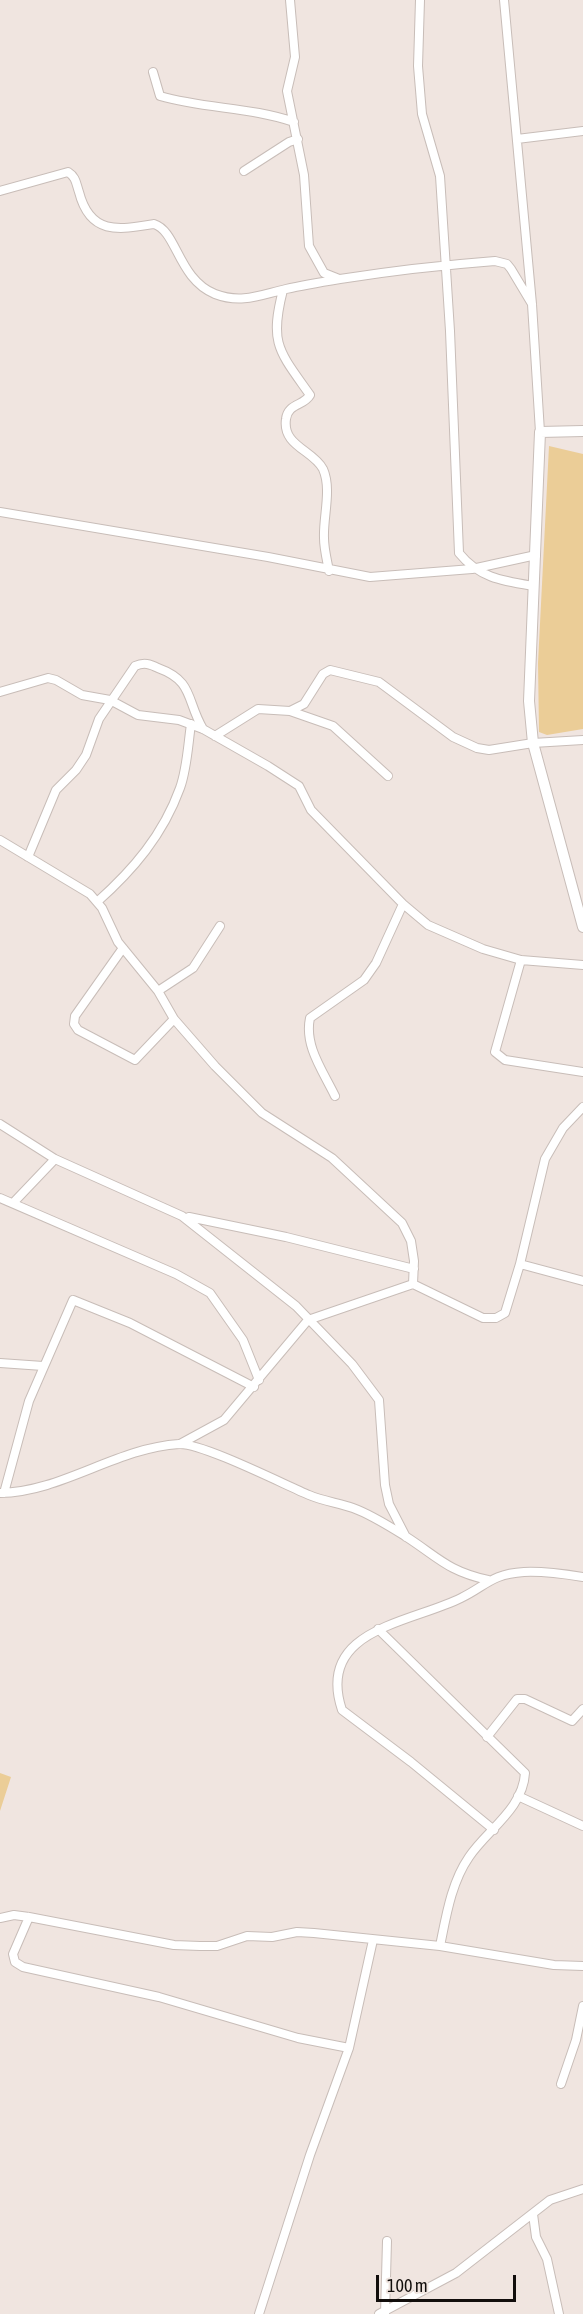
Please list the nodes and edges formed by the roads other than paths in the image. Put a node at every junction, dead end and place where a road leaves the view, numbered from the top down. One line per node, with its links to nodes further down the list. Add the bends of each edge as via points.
1 (291, 0): 5 (street, via 295,57 287,91)
2 (420, 0): 11 (street, via 418,66 422,104 440,176)
3 (504, 0): 8 (street)
4 (153, 72): 5 (street, via 160,96 215,108 252,110)
5 (294, 122): 7 (street)
6 (583, 131): 8 (street)
7 (298, 140): 9 (street); 12 (street, via 309,246 324,273)
8 (517, 140): 14 (street)
9 (244, 171)
10 (0, 191): 13 (street, via 68,172 75,179 82,204 91,218 122,230 154,224 166,231 180,262 201,287 236,299)
11 (446, 265): 12 (street); 14 (street, via 495,261 507,264); 19 (street, via 456,524 459,553)
12 (340, 279): 13 (street)
13 (283, 290): 20 (street, via 276,337 285,360 310,395 291,407 286,427 292,441 323,470)
14 (532, 304): 16 (street)
15 (583, 431): 16 (street)
16 (540, 432): 18 (street)
17 (0, 512): 20 (street, via 268,557)
18 (536, 555): 19 (street); 21 (street)
19 (472, 569): 20 (street, via 370,578); 21 (street, via 507,582)
20 (328, 571)
21 (534, 586): 29 (street, via 529,701)
22 (0, 692): 23 (street, via 48,678 82,695)
23 (110, 700): 25 (street, via 138,715); 26 (street, via 118,695 135,666 148,664 181,680); 32 (street, via 86,755 48,805)
24 (290, 711): 27 (street, via 258,709); 29 (street, via 304,704 324,674 337,671 379,682 453,737 477,748 489,750); 30 (street, via 333,726)
25 (191, 724): 26 (street); 33 (street, via 181,787 165,819 130,872)
26 (203, 729): 27 (street)
27 (214, 736): 34 (street, via 298,786 311,810)
28 (583, 741): 29 (street)
29 (533, 743): 36 (street)
30 (388, 776)
31 (0, 840): 32 (street)
32 (28, 857): 33 (street)
33 (97, 902): 37 (street)
34 (403, 904): 38 (street, via 428,925 483,949); 43 (street, via 364,980 310,1018 309,1042)
35 (220, 926): 40 (street, via 193,968)
36 (583, 927)
37 (123, 948): 40 (street); 41 (street, via 75,1016 78,1030 135,1060)
38 (521, 960): 39 (street); 42 (street, via 495,1052 505,1060)
39 (583, 965)
40 (158, 991): 41 (street)
41 (174, 1019): 51 (street, via 262,1113 332,1158 402,1223 411,1241)
42 (583, 1072)
43 (335, 1096)
44 (583, 1107): 50 (street, via 563,1128 545,1159)
45 (0, 1124): 46 (street)
46 (55, 1159): 48 (street); 49 (street)
47 (0, 1198): 48 (street)
48 (14, 1202): 57 (street, via 210,1293 243,1340)
49 (182, 1216): 51 (street); 54 (street, via 263,1278)
50 (520, 1264): 52 (street); 53 (street, via 505,1313 496,1318 483,1318)
51 (414, 1269): 53 (street)
52 (583, 1281)
53 (413, 1284): 54 (street)
54 (308, 1320): 57 (street); 60 (street, via 352,1364 379,1400 385,1485 389,1504)
55 (0, 1363): 56 (street)
56 (43, 1366): 57 (street, via 71,1302 78,1300); 59 (street)
57 (256, 1384): 58 (street, via 224,1420)
58 (180, 1444): 59 (street, via 112,1460 28,1492); 60 (street, via 313,1497 355,1509)
59 (2, 1493)
60 (406, 1537): 62 (street, via 442,1563 465,1575)
61 (583, 1577): 62 (street, via 524,1572)
62 (488, 1580): 63 (street, via 462,1598)
63 (378, 1629): 65 (street); 68 (street, via 351,1649 341,1662 336,1680 342,1710)
64 (583, 1708): 65 (street, via 572,1721 517,1699)
65 (487, 1737): 66 (street, via 525,1773)
66 (518, 1796): 67 (street); 68 (street)
67 (583, 1826)
68 (494, 1830): 72 (street, via 461,1871)
69 (29, 1917): 70 (street); 71 (street, via 174,1944 217,1946 247,1936 297,1932); 75 (street, via 13,1954 15,1962 23,1967 159,1997 298,2038)
70 (0, 1918)
71 (373, 1940): 72 (street); 75 (street)
72 (440, 1946): 73 (street, via 536,1963)
73 (583, 1966)
74 (583, 2006): 76 (street)
75 (349, 2048): 81 (street)
76 (561, 2084)
77 (583, 2189): 78 (street, via 550,2200)
78 (533, 2214): 80 (street, via 456,2273); 82 (street)
79 (387, 2241): 80 (street)
80 (383, 2313)
81 (259, 2314)
82 (559, 2314)

